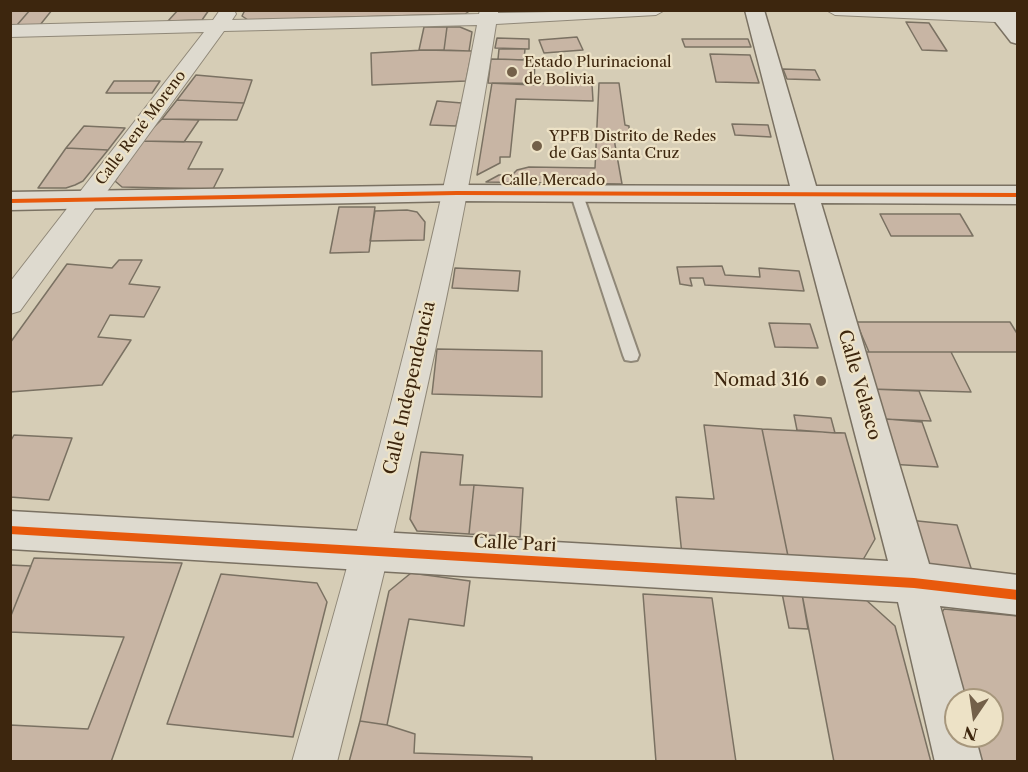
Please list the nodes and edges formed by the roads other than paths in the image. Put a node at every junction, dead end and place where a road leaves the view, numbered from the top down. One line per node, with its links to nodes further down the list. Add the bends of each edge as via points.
1 (656, 10): 4 (street)
2 (754, 10): 11 (street, Calle Velasco)
3 (835, 10): 5 (street)
4 (489, 15): 6 (street); 9 (street, Calle Independencia)
5 (1005, 15): 8 (street)
6 (224, 18): 7 (street); 13 (street, Calle René Moreno)
7 (10, 31)
8 (1017, 39)
9 (457, 194): 10 (street, Calle Mercado); 13 (street, Calle Mercado); 18 (street, Calle Independencia)
10 (577, 195): 11 (street, Calle Mercado); 16 (lane)
11 (806, 195): 12 (street, Calle Mercado); 19 (street, Calle Velasco)
12 (1017, 195)
13 (87, 199): 14 (street, Calle Mercado); 15 (street, Calle René Moreno)
14 (10, 201)
15 (10, 303)
16 (631, 356)
17 (10, 530): 18 (street, Calle Pari)
18 (372, 550): 19 (street, Calle Pari); 21 (street, Calle Independencia)
19 (914, 583): 20 (street, Calle Pari); 22 (street, Calle Velasco)
20 (1017, 595)
21 (314, 762)
22 (959, 762)

